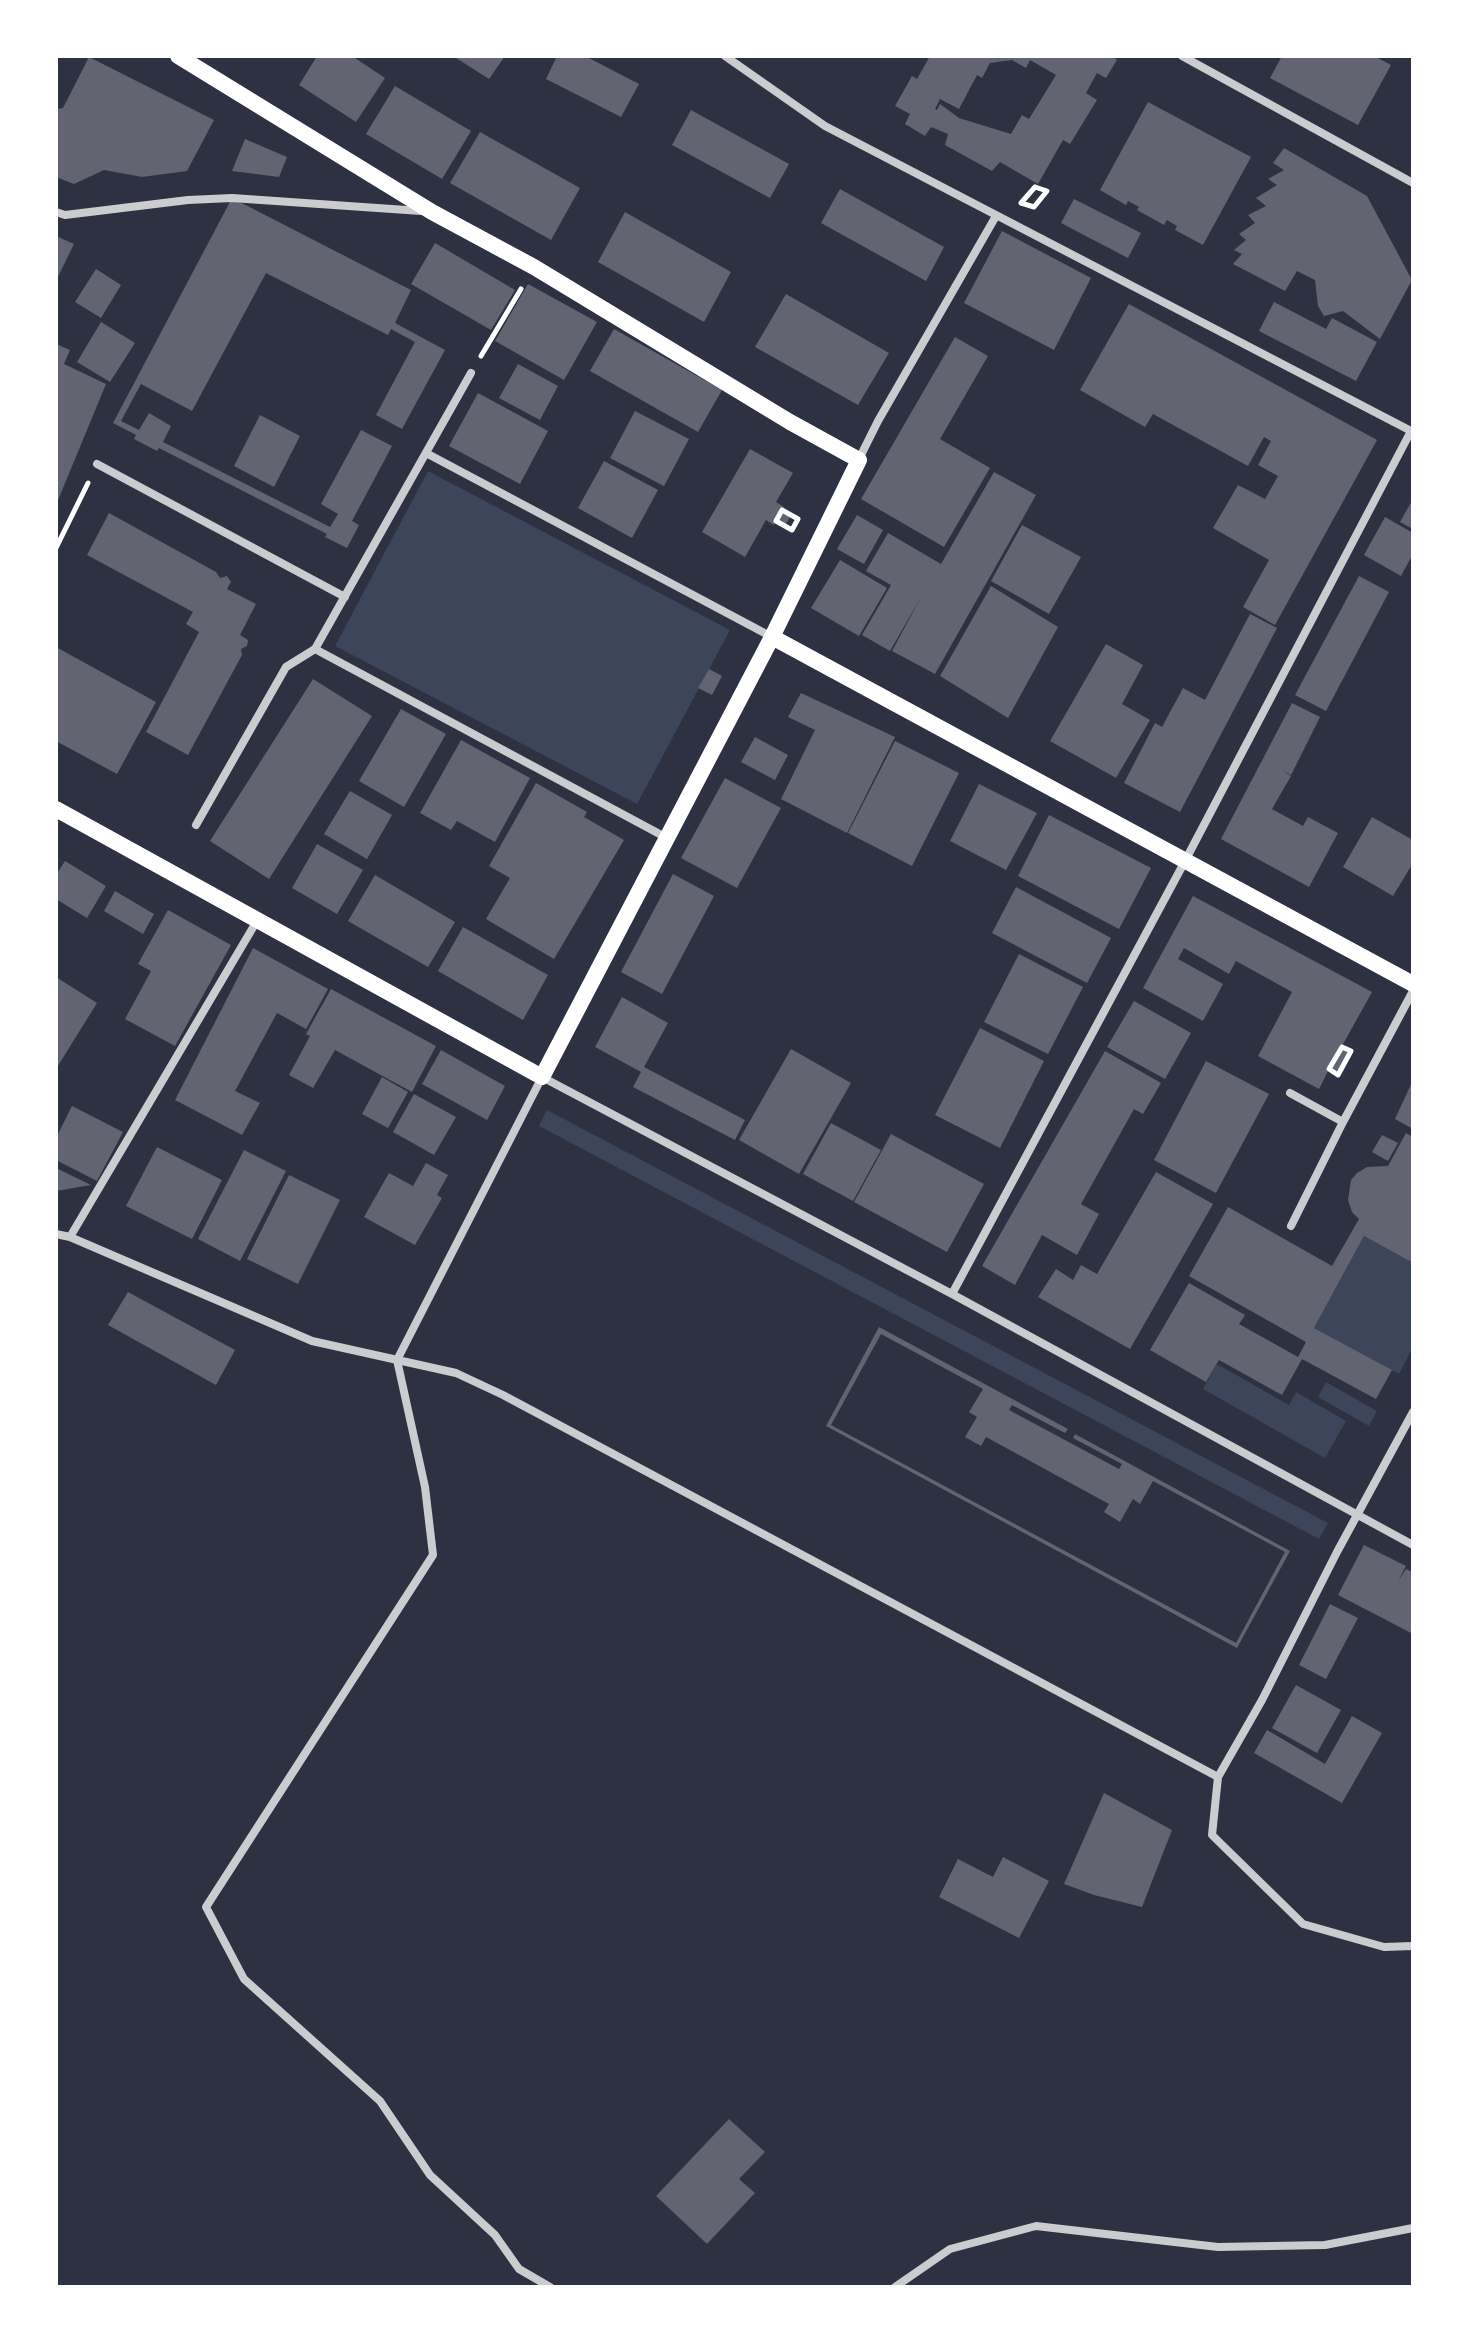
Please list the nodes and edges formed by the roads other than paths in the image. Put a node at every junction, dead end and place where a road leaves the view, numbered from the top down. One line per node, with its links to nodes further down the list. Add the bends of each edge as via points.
1 (178, 56): 6 (main road)
2 (725, 56): 7 (street, via 825,126)
3 (1182, 56): 4 (street)
4 (1413, 183)
5 (56, 212): 6 (street, via 232,198)
6 (432, 212): 11 (main road)
7 (996, 216): 9 (street); 11 (street)
8 (471, 373): 10 (street)
9 (1412, 431): 19 (street)
10 (426, 453): 13 (street); 14 (street)
11 (859, 460): 14 (main road)
12 (97, 464): 13 (street)
13 (345, 597): 15 (street)
14 (772, 637): 18 (main road); 19 (main road)
15 (315, 649): 17 (street, via 286,667); 18 (street)
16 (56, 809): 20 (main road)
17 (196, 825)
18 (667, 838): 23 (main road)
19 (1185, 861): 21 (main road); 29 (street)
20 (258, 919): 23 (main road); 28 (street)
21 (1413, 984)
22 (1413, 991): 25 (street)
23 (542, 1077): 29 (street); 30 (street)
24 (1290, 1093): 25 (street)
25 (1343, 1122): 26 (street)
26 (1291, 1226)
27 (56, 1234): 28 (street)
28 (70, 1237): 30 (street, via 312,1341)
29 (952, 1294): 32 (street)
30 (397, 1360): 34 (street, via 456,1373 503,1395); 37 (street, via 425,1487 433,1555 206,1907 244,1979 380,2101 430,2175 495,2235 519,2269)
31 (1413, 1412): 32 (street)
32 (1357, 1514): 33 (street); 34 (street)
33 (1413, 1545)
34 (1218, 1777): 35 (street, via 1212,1835 1303,1924 1384,1947)
35 (1413, 1946)
36 (1413, 2228): 38 (street, via 1325,2245 1218,2247 1036,2226 950,2249)
37 (550, 2287)
38 (895, 2287)

